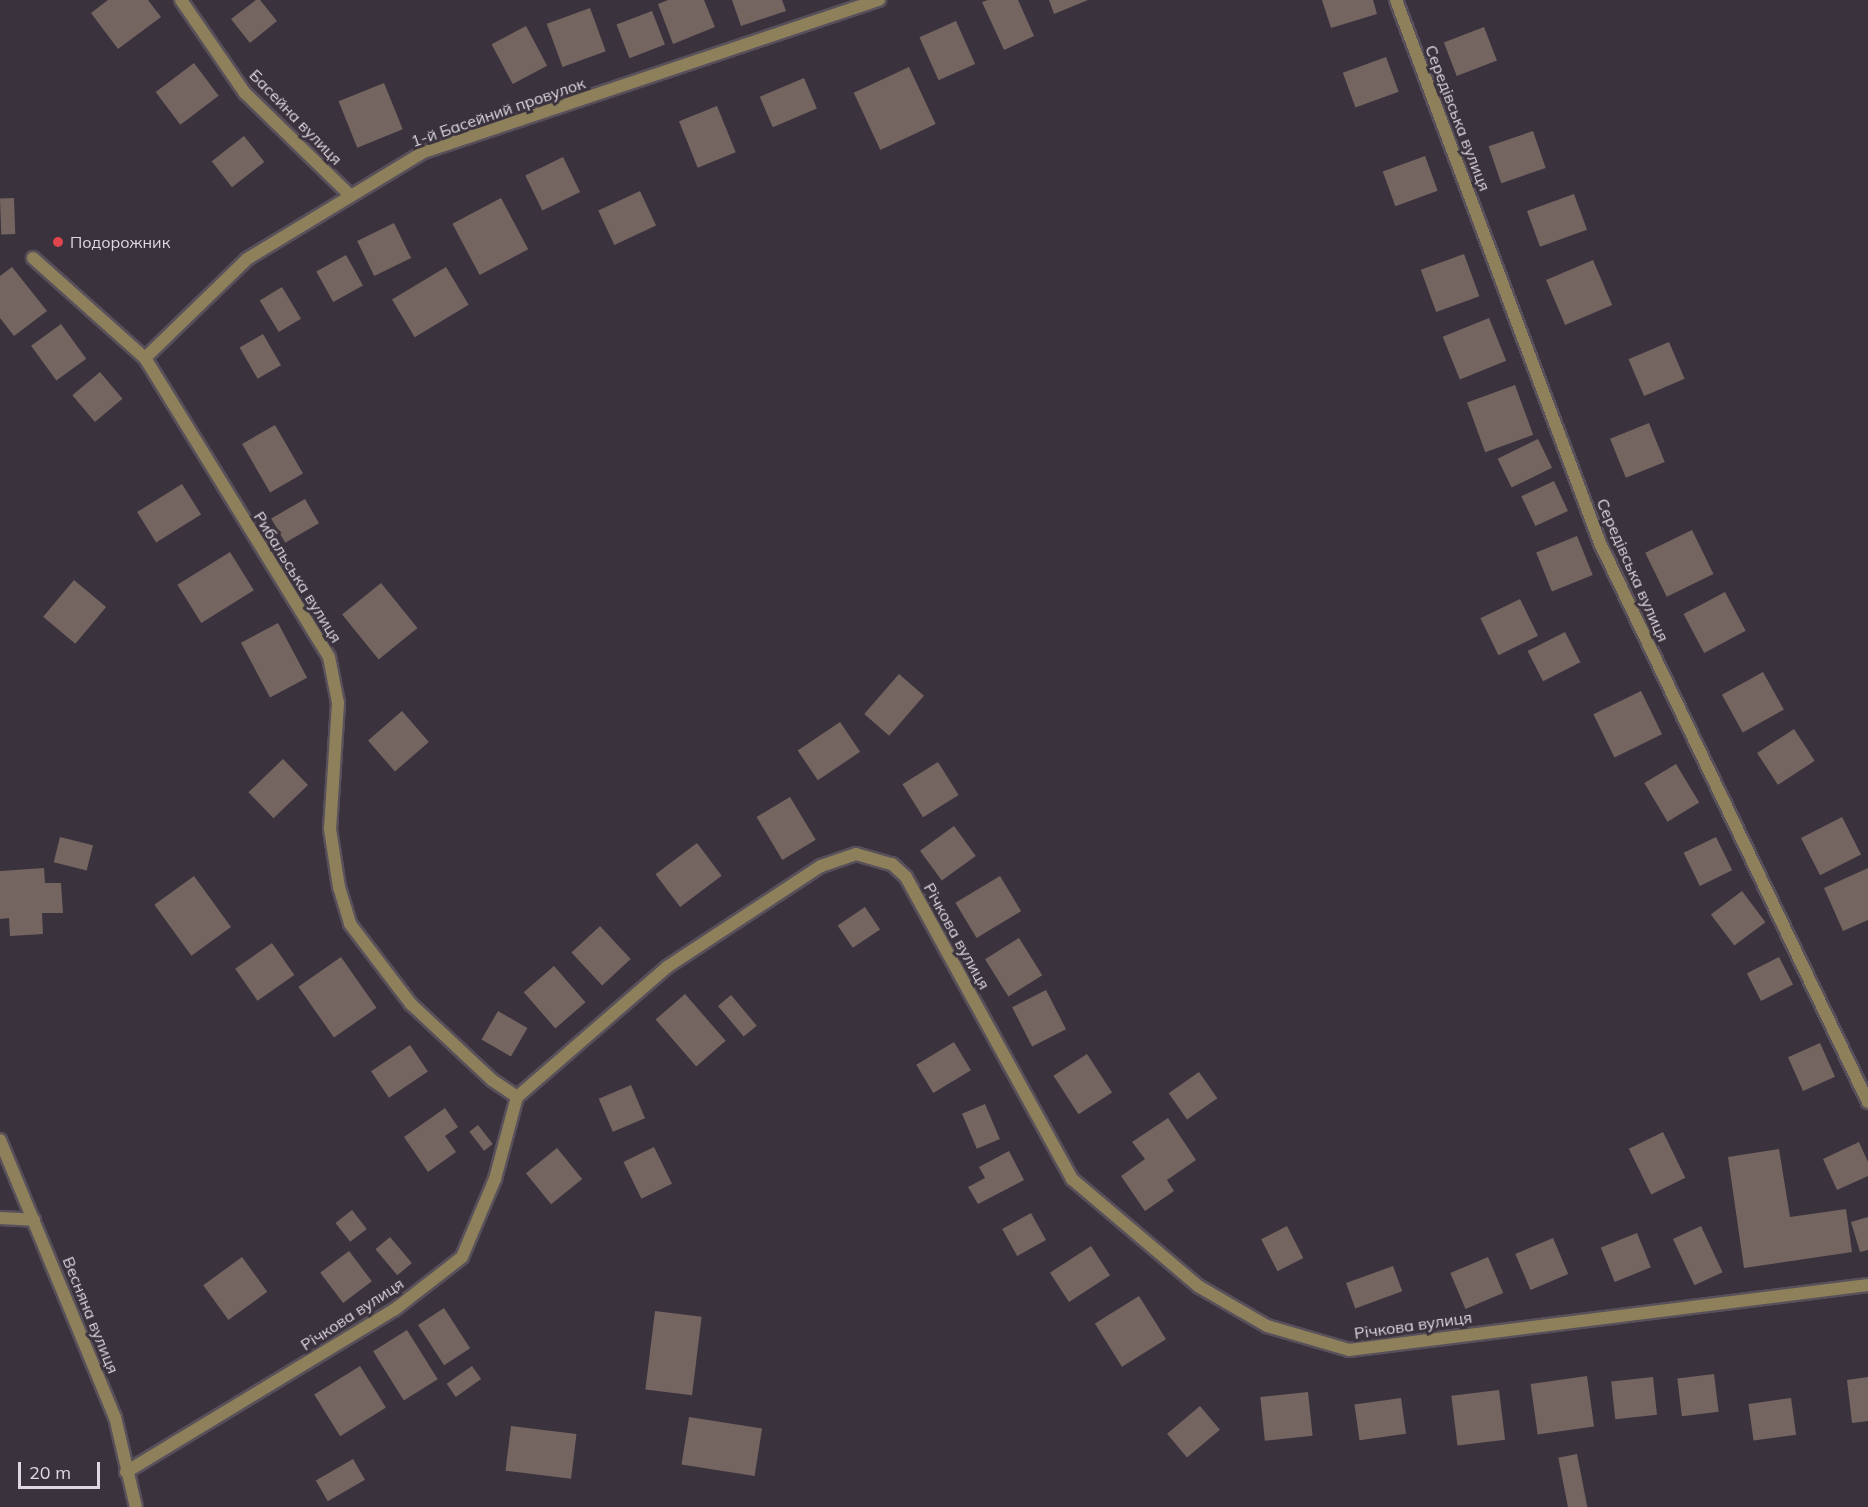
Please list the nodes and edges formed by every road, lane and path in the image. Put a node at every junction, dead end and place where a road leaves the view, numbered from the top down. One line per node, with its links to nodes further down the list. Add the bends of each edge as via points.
1 (180, 0): 4 (street, Басейна вулиця, via 245,93)
2 (879, 0): 4 (street, 1-й Басейний провулок, via 424,152)
3 (1396, 0): 8 (street, Середівська вулиця, via 1600,543)
4 (350, 195): 6 (street, 1-й Басейний провулок, via 247,259)
5 (33, 258): 6 (street, Рибальська вулиця)
6 (145, 358): 7 (street, Рибальська вулиця, via 329,657 338,703 330,829 339,887 350,924 411,1004 492,1080)
7 (517, 1097): 12 (street, Річкова вулиця, via 667,968 820,866 856,854 874,856 892,864 906,877 1072,1179 1198,1286 1267,1326 1349,1350); 13 (street, Річкова вулиця, via 495,1179 462,1257 394,1310)
8 (1868, 1102)
9 (0, 1140): 11 (street, Весняна вулиця)
10 (0, 1218): 11 (street)
11 (34, 1220): 13 (street, Весняна вулиця, via 115,1417)
12 (1868, 1285)
13 (126, 1472): 14 (street, Весняна вулиця)
14 (136, 1507)

